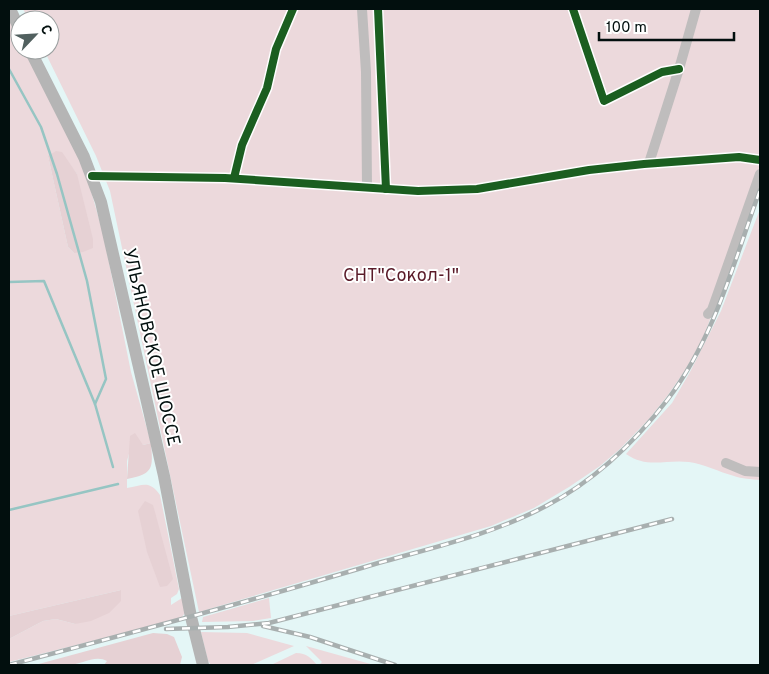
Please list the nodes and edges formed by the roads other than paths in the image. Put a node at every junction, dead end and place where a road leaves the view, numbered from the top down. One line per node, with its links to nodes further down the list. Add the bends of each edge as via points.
1 (294, 9): 12 (street, via 276,49 267,88 242,145)
2 (362, 9): 13 (street)
3 (378, 9): 14 (street)
4 (573, 9): 7 (street, via 604,101 662,72)
5 (696, 9): 7 (street)
6 (35, 60): 11 (main road, УЛЬЯНОВСКОЕ ШОССЕ)
7 (679, 70): 9 (street)
8 (760, 160): 9 (street, via 739,157)
9 (649, 164): 14 (street, via 590,170 477,189)
10 (760, 174): 15 (street)
11 (92, 176): 12 (street); 18 (main road, УЛЬЯНОВСКОЕ ШОССЕ, via 101,202 162,467)
12 (234, 178): 13 (street)
13 (367, 188): 14 (street)
14 (386, 189)
15 (708, 314)
16 (726, 463): 17 (street, via 745,471)
17 (760, 472)
18 (203, 665)

